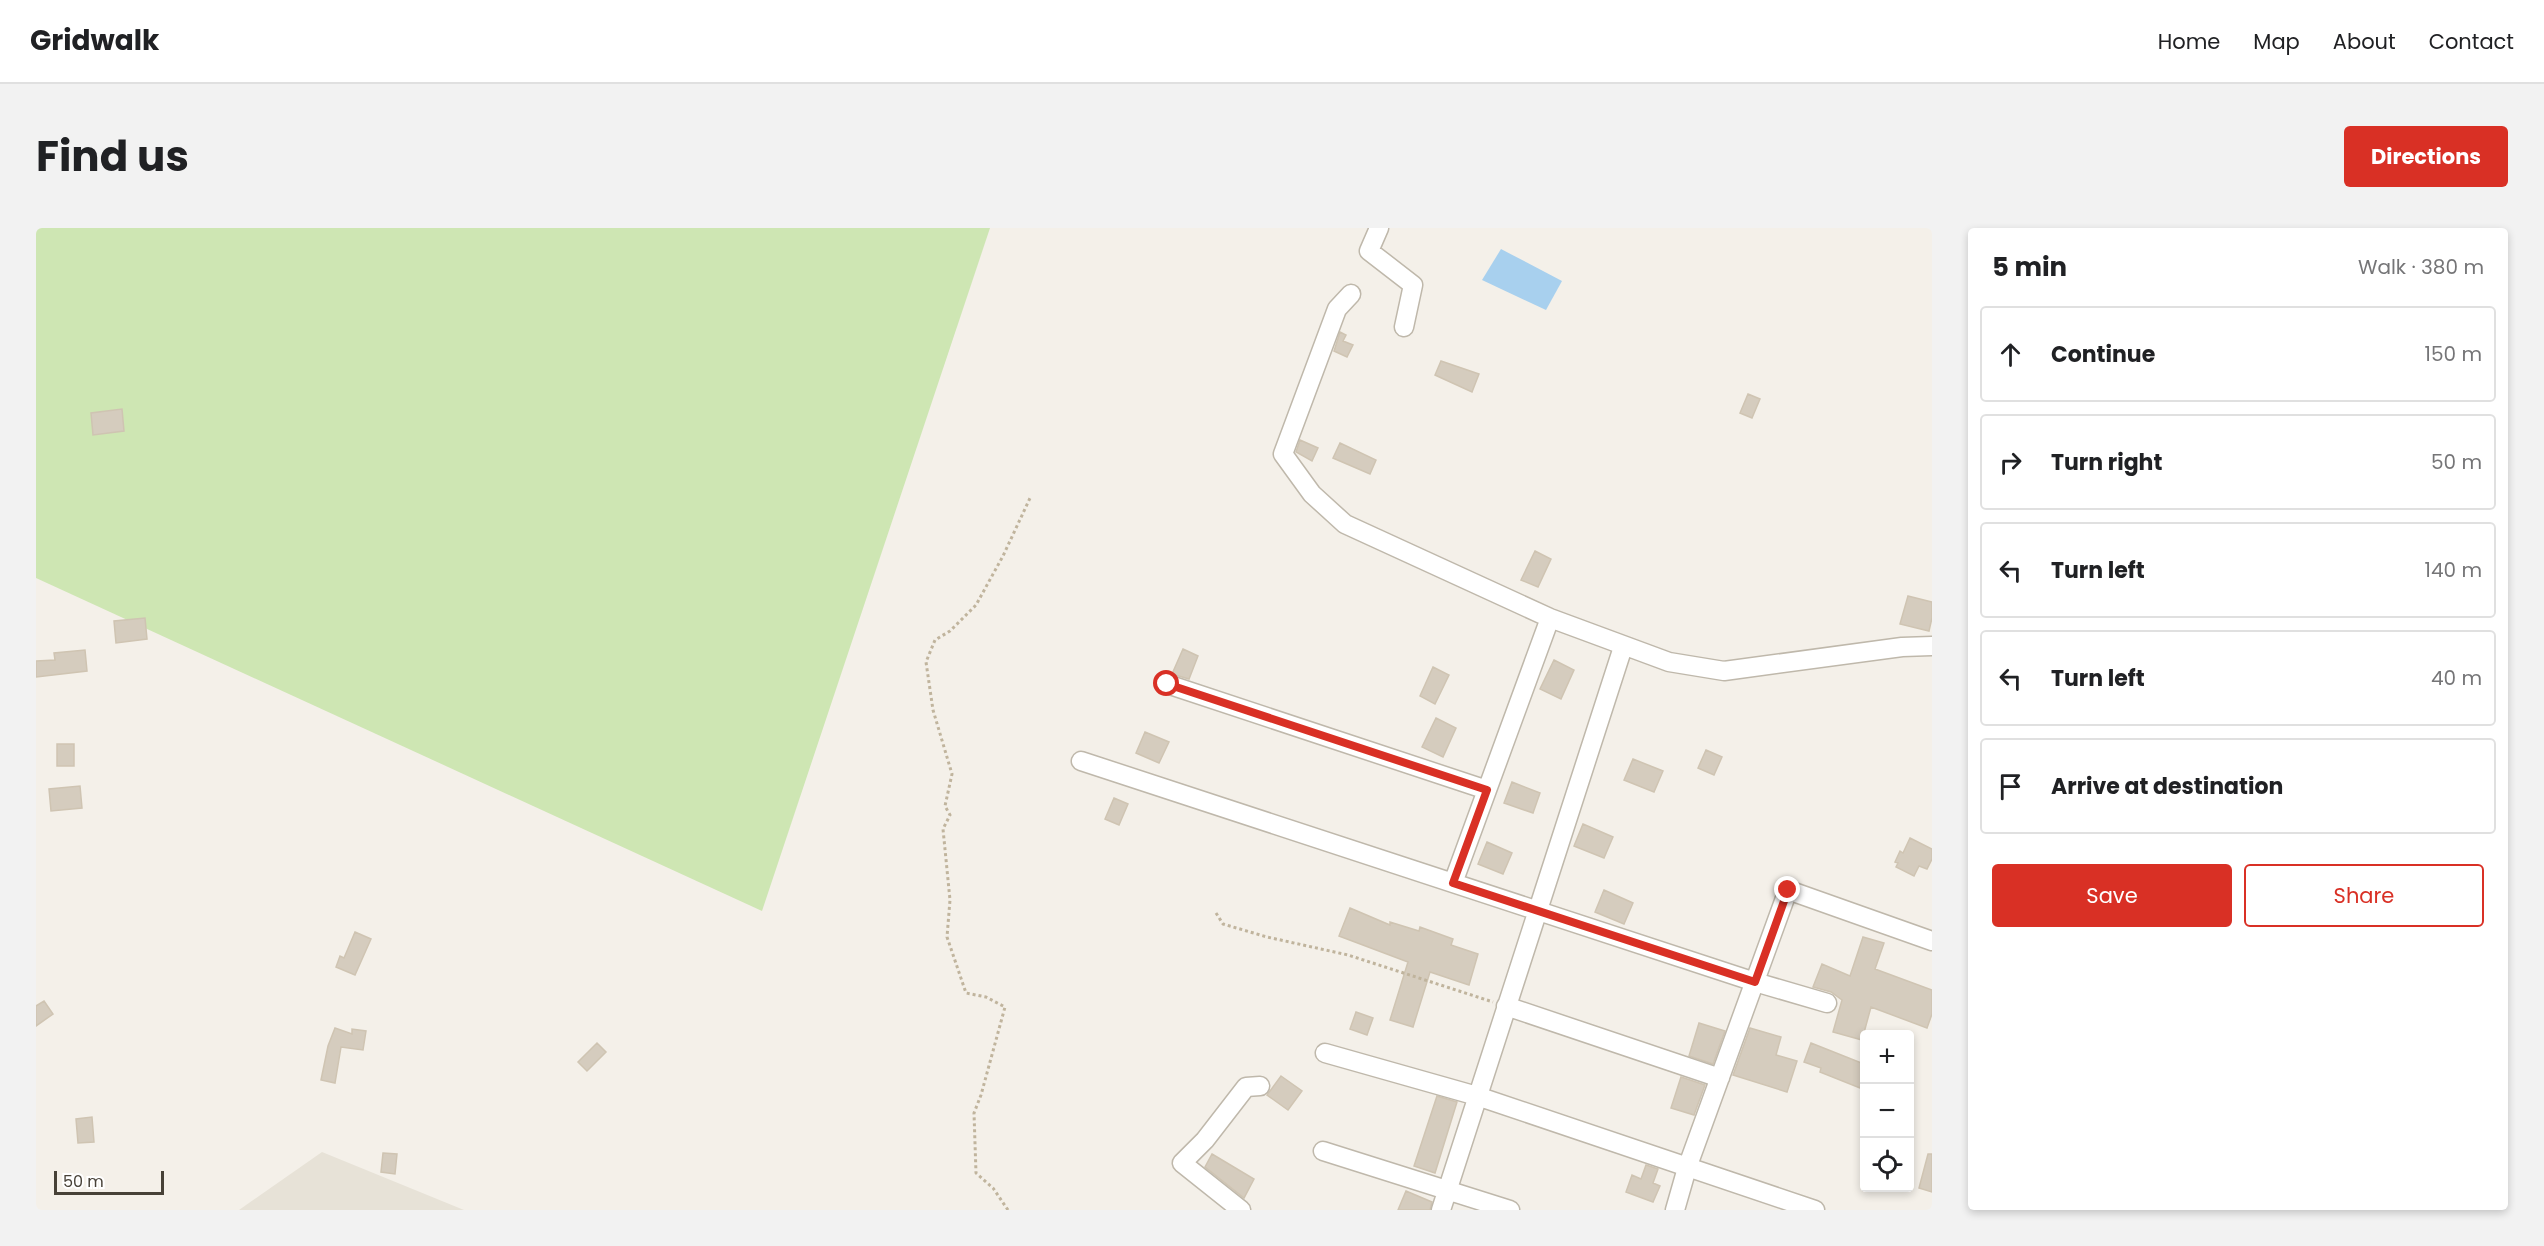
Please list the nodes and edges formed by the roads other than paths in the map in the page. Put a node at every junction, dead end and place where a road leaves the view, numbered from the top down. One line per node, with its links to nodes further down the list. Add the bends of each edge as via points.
1 (1379, 228): 3 (street, via 1369,251 1413,285)
2 (1351, 294): 4 (street, via 1337,309 1285,444 1283,454 1288,463 1312,494 1346,524)
3 (1404, 327)
4 (1550, 618): 5 (street); 9 (street)
5 (1623, 646): 6 (street, via 1669,662 1724,671); 11 (street)
6 (1932, 646)
7 (1167, 684): 9 (street)
8 (1081, 761): 10 (street)
9 (1487, 790): 10 (street)
10 (1453, 883): 11 (street)
11 (1537, 911): 13 (street); 15 (street)
12 (1932, 941): 13 (street, via 1788,890)
13 (1755, 982): 14 (street); 17 (street)
14 (1827, 1003)
15 (1506, 1006): 17 (street); 19 (street)
16 (1325, 1053): 19 (street)
17 (1720, 1078): 21 (street)
18 (1260, 1086): 23 (street, via 1246,1087 1182,1163)
19 (1477, 1096): 21 (street); 22 (street)
20 (1323, 1151): 22 (street)
21 (1687, 1168): 26 (street); 27 (street)
22 (1447, 1190): 24 (street); 25 (street)
23 (1241, 1210)
24 (1441, 1210)
25 (1509, 1210)
26 (1675, 1210)
27 (1815, 1210)

